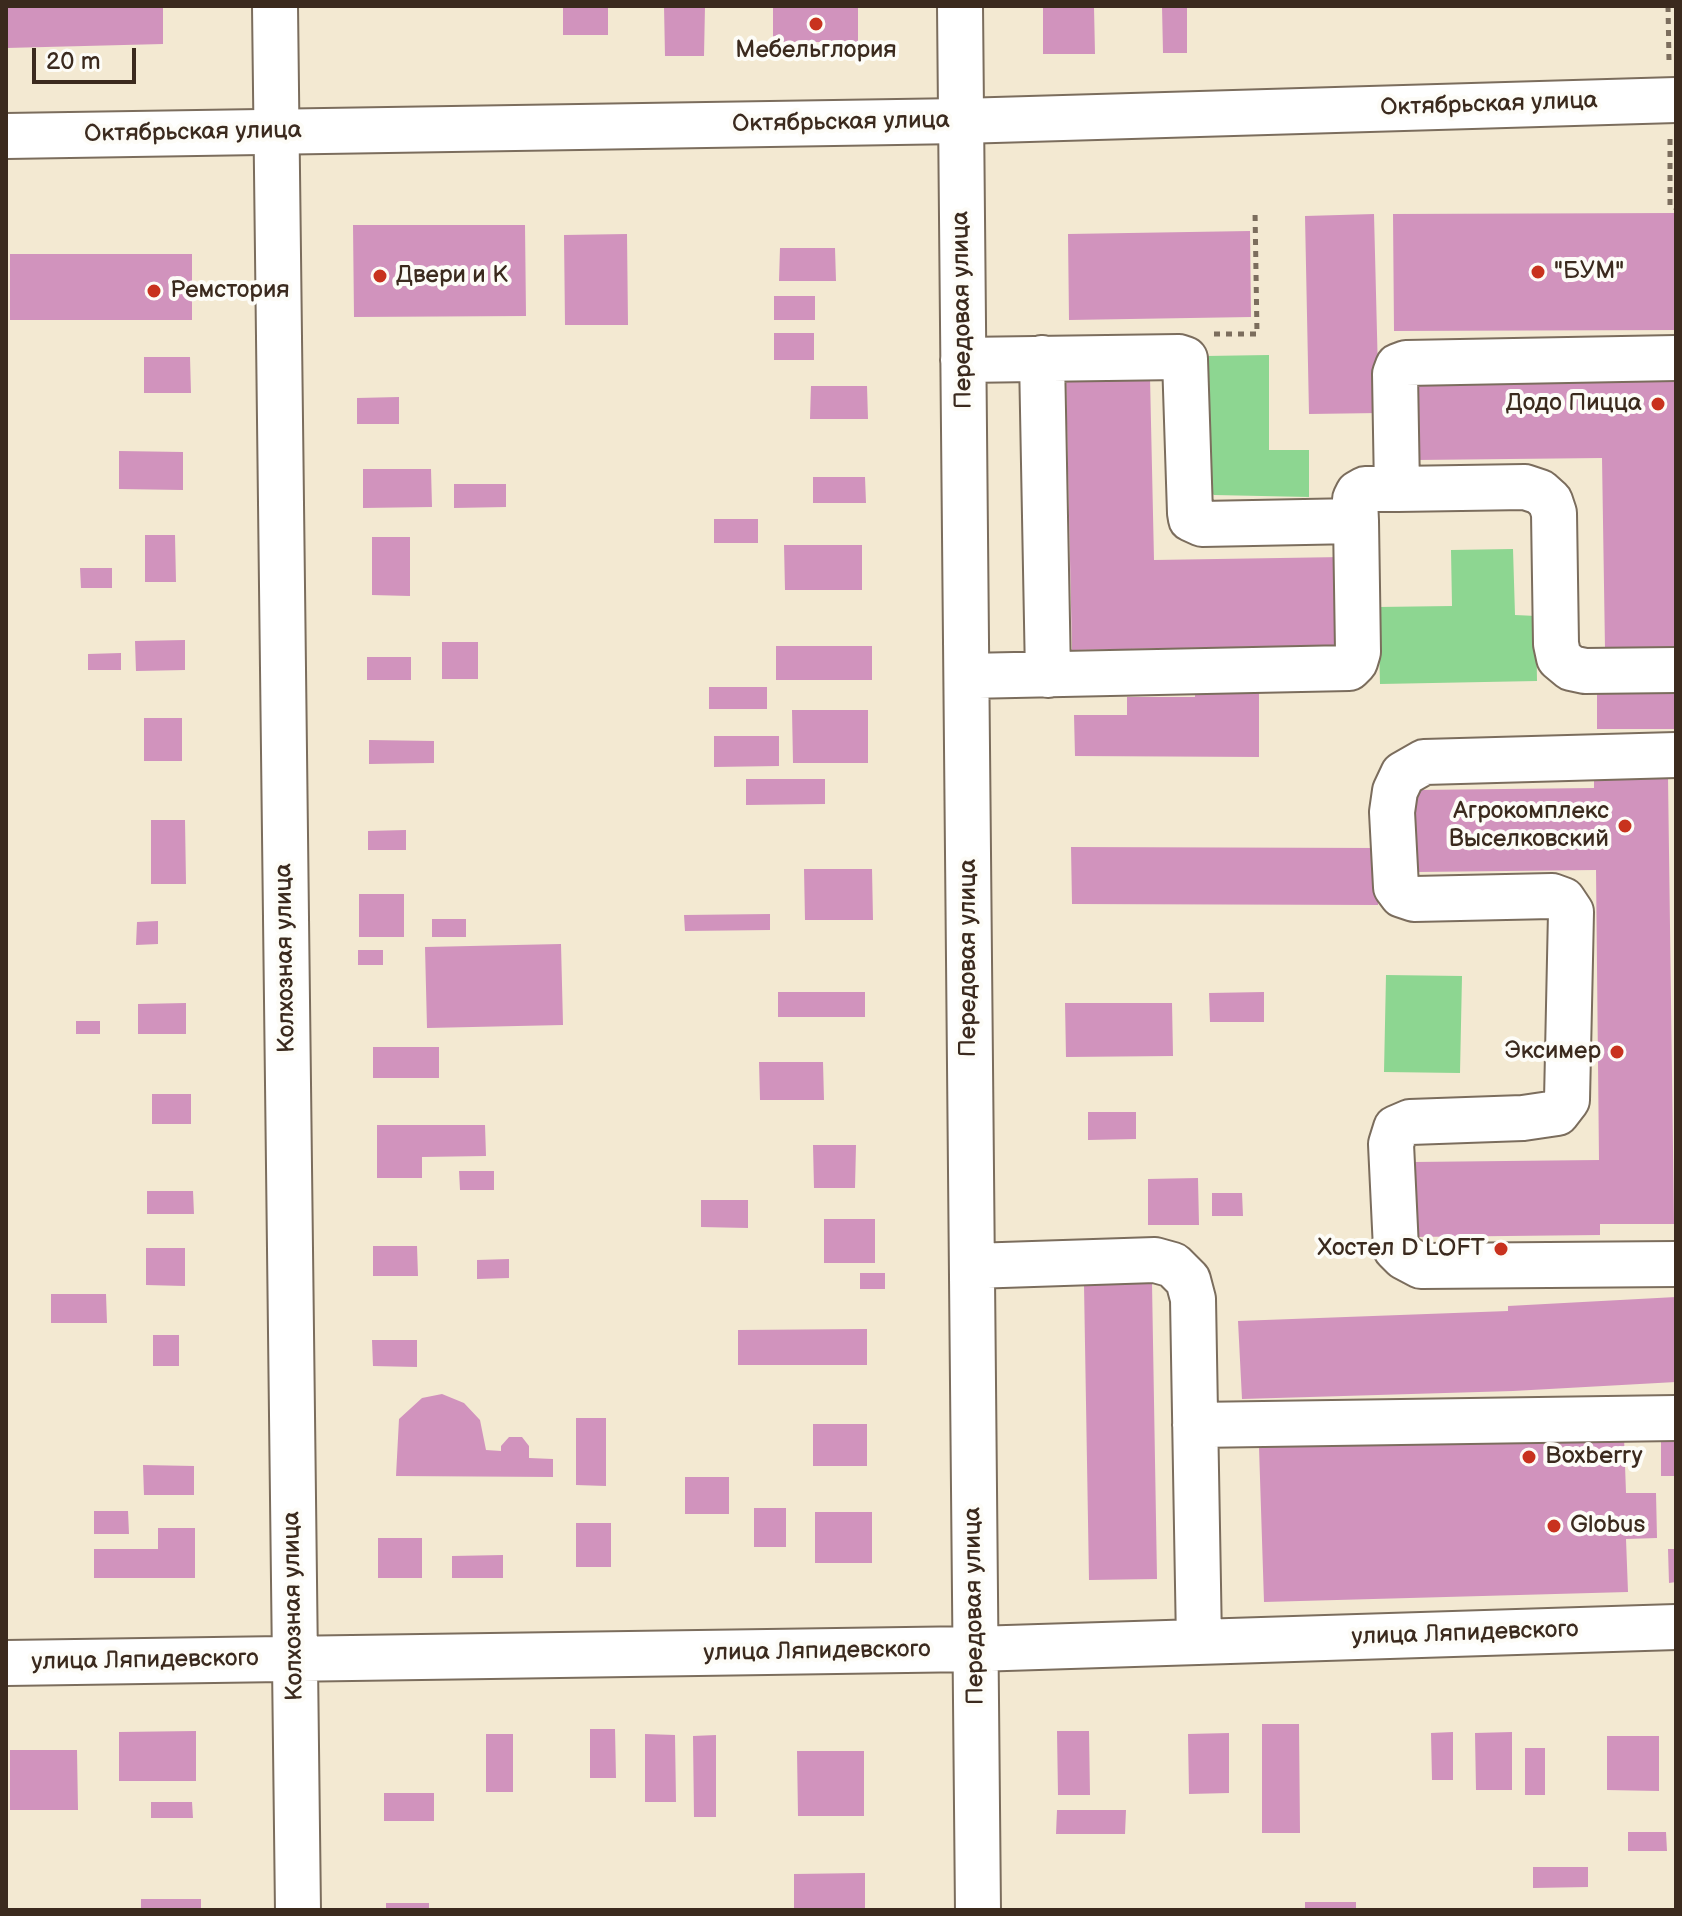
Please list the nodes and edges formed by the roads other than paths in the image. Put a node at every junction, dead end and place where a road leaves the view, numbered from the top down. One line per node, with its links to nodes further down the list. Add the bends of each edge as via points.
1 (275, 6): 5 (street, Колхозная улица)
2 (960, 6): 4 (street, Передовая улица)
3 (1672, 79): 4 (street, Октябрьская улица)
4 (961, 121): 5 (street, Октябрьская улица); 9 (street, Передовая улица)
5 (276, 132): 6 (street, Октябрьская улица); 23 (street, Колхозная улица)
6 (6, 136)
7 (1042, 358): 9 (street); 11 (street, via 1185,359 1191,519 1202,524); 13 (street)
8 (1676, 358): 10 (street, via 1398,366)
9 (963, 360): 14 (street, Передовая улица)
10 (1397, 489): 11 (street, via 1358,493); 12 (street, via 1525,487 1540,492 1554,513 1559,658 1585,671)
11 (1356, 521): 13 (street, via 1358,652 1349,668)
12 (1676, 670)
13 (1048, 675): 14 (street)
14 (967, 676): 17 (street, Передовая улица)
15 (1676, 755): 16 (street, via 1424,762 1403,774 1392,812 1396,887 1402,895 1552,896 1563,900 1571,912 1567,1100 1557,1113 1523,1118 1410,1122 1396,1128 1391,1144 1396,1249 1421,1266)
16 (1676, 1264)
17 (972, 1266): 19 (street, via 1155,1260 1173,1265 1188,1280 1193,1299); 22 (street, Передовая улица)
18 (1676, 1418): 19 (street)
19 (1195, 1425): 21 (street)
20 (1676, 1627): 21 (street, улица Ляпидевского)
21 (1199, 1642): 22 (street, улица Ляпидевского)
22 (975, 1649): 23 (street, улица Ляпидевского); 26 (street, Передовая улица)
23 (295, 1659): 24 (street, улица Ляпидевского); 25 (street, Колхозная улица)
24 (6, 1663)
25 (298, 1910)
26 (978, 1910)

